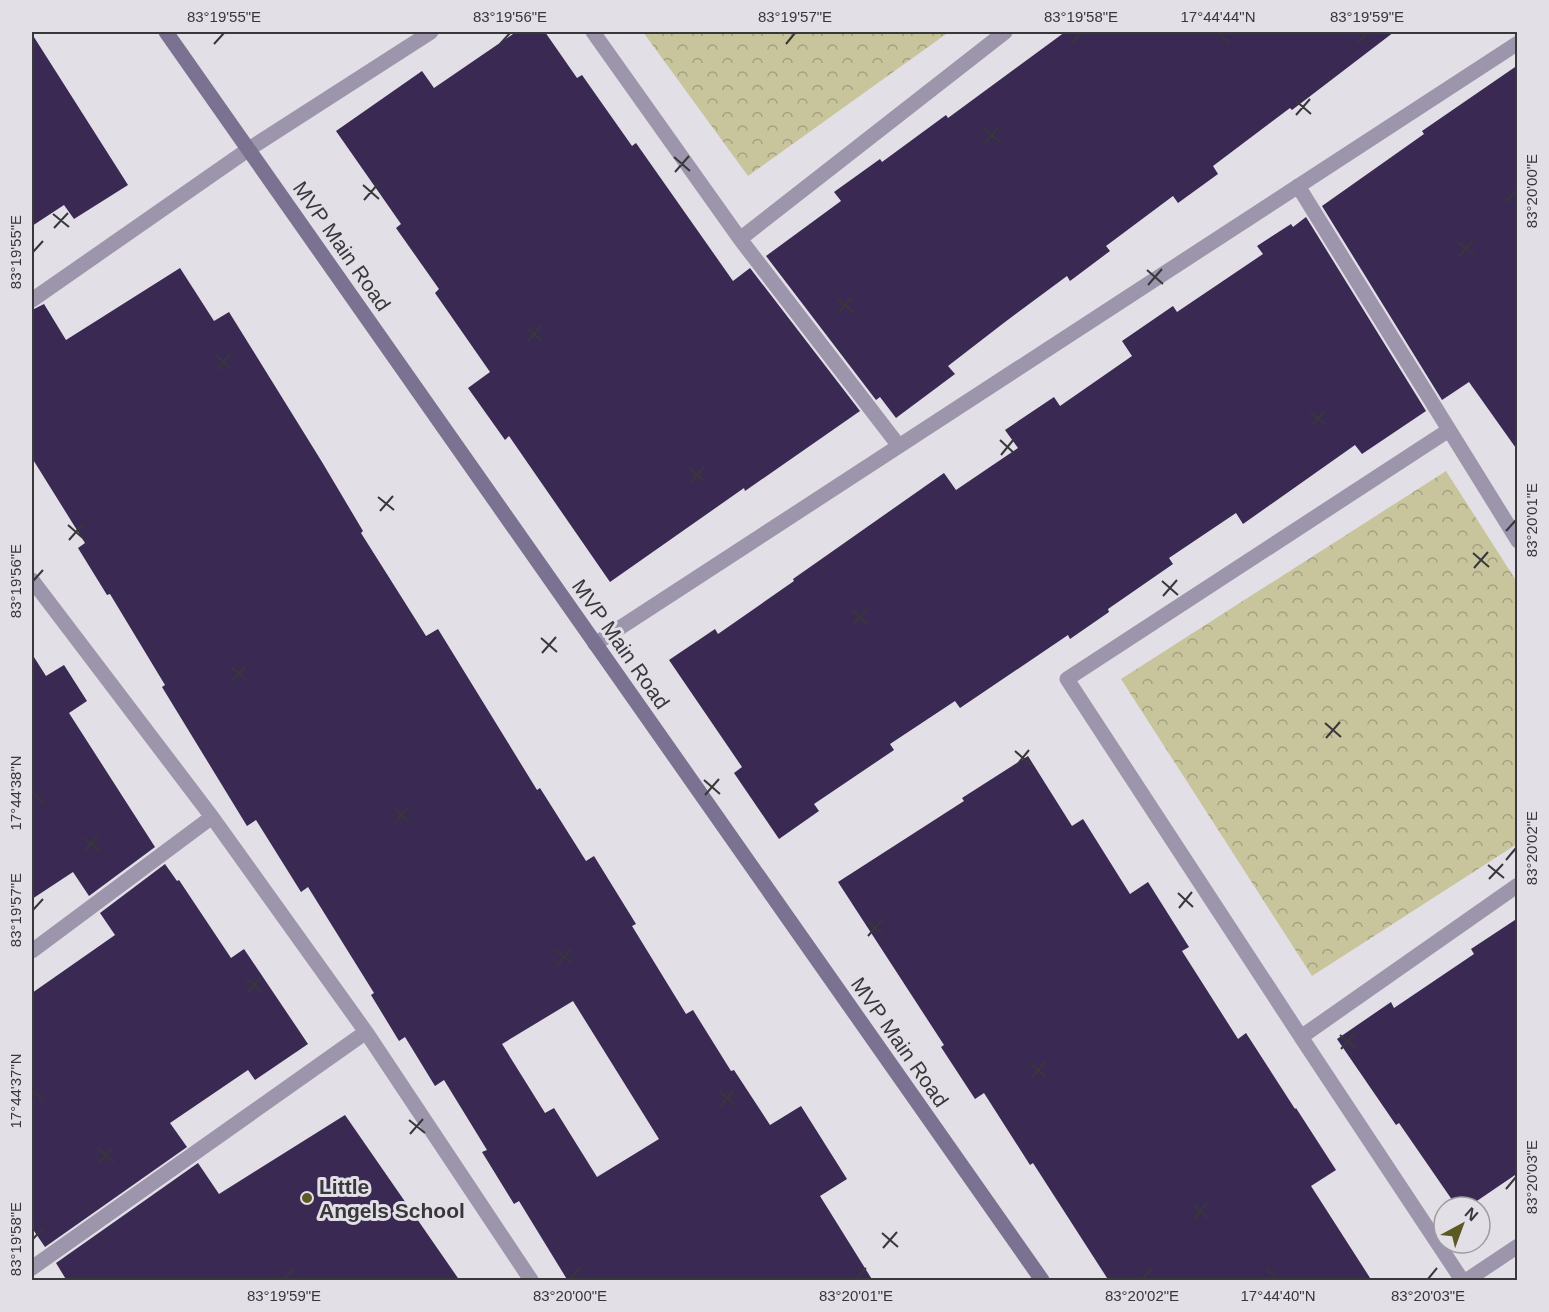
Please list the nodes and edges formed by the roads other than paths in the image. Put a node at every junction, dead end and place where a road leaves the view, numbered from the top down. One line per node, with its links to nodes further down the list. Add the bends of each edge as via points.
1 (166, 32): 6 (street, MVP Main Road)
2 (431, 32): 6 (street)
3 (593, 32): 8 (street)
4 (1005, 32): 8 (street)
5 (1518, 43): 7 (street)
6 (249, 149): 9 (street); 14 (street, MVP Main Road)
7 (1298, 186): 10 (street); 11 (street)
8 (740, 239): 11 (street)
9 (32, 300)
10 (1449, 430): 12 (street); 19 (street, via 1067,679)
11 (899, 446): 14 (street)
12 (1518, 541)
13 (32, 580): 15 (street)
14 (595, 644): 23 (street, MVP Main Road)
15 (212, 817): 17 (street); 18 (street)
16 (1518, 885): 19 (street)
17 (32, 951)
18 (366, 1032): 21 (street); 22 (street)
19 (1301, 1037): 24 (street)
20 (1518, 1246): 25 (street)
21 (32, 1268)
22 (531, 1281)
23 (1042, 1281)
24 (1462, 1281)
25 (1467, 1281)

